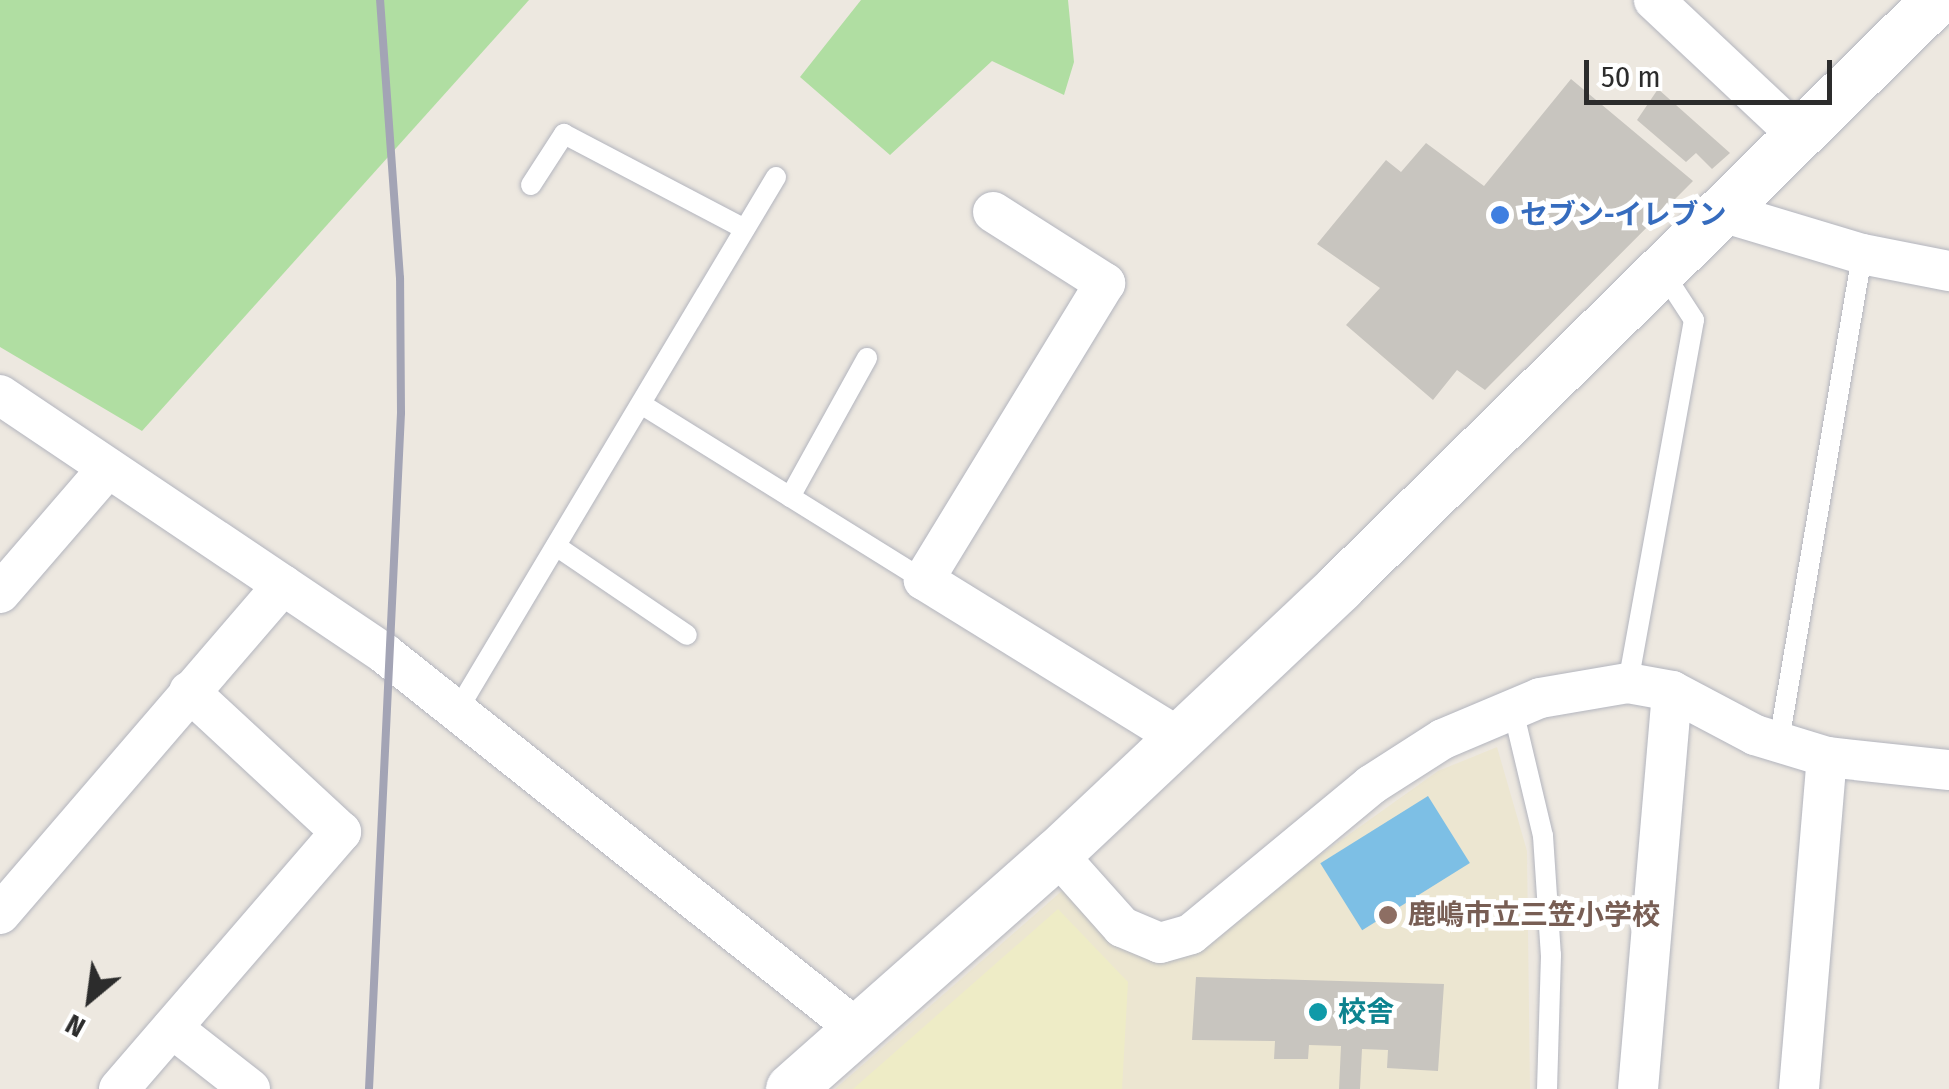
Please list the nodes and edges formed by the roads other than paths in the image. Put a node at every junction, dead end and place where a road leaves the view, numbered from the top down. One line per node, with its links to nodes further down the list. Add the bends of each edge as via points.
1 (1654, 0): 3 (street)
2 (1937, 0): 3 (street)
3 (1799, 136): 6 (street)
4 (776, 176): 8 (lane)
5 (531, 185): 8 (lane, via 564,134)
6 (1719, 211): 9 (street); 10 (street)
7 (993, 212): 18 (street, via 1106,283)
8 (745, 229): 14 (lane)
9 (1862, 254): 11 (street); 28 (lane)
10 (1661, 269): 22 (lane, via 1694,320); 27 (street)
11 (1949, 272)
12 (867, 358): 16 (lane)
13 (0, 396): 15 (street)
14 (640, 404): 16 (lane); 17 (lane)
15 (108, 468): 19 (street); 20 (street)
16 (790, 497): 18 (lane)
17 (556, 546): 21 (lane); 26 (lane)
18 (924, 580): 27 (street)
19 (283, 586): 23 (street); 26 (street)
20 (0, 593)
21 (688, 635)
22 (1628, 683): 24 (street); 25 (street, via 1540,698)
23 (188, 691): 32 (street); 33 (street, via 340,832)
24 (1672, 691): 28 (street); 39 (street)
25 (1512, 710): 31 (street, via 1442,739 1371,784 1190,934 1160,944 1122,926); 38 (lane, via 1544,836 1551,955)
26 (457, 711): 34 (street)
27 (1180, 738): 31 (street)
28 (1779, 741): 29 (street)
29 (1827, 757): 30 (street); 40 (street)
30 (1949, 770)
31 (1057, 854): 34 (street)
32 (0, 914)
33 (172, 1028): 35 (street); 36 (street)
34 (857, 1029): 37 (street)
35 (119, 1089)
36 (250, 1089)
37 (790, 1089)
38 (1546, 1089)
39 (1638, 1089)
40 (1800, 1089)

